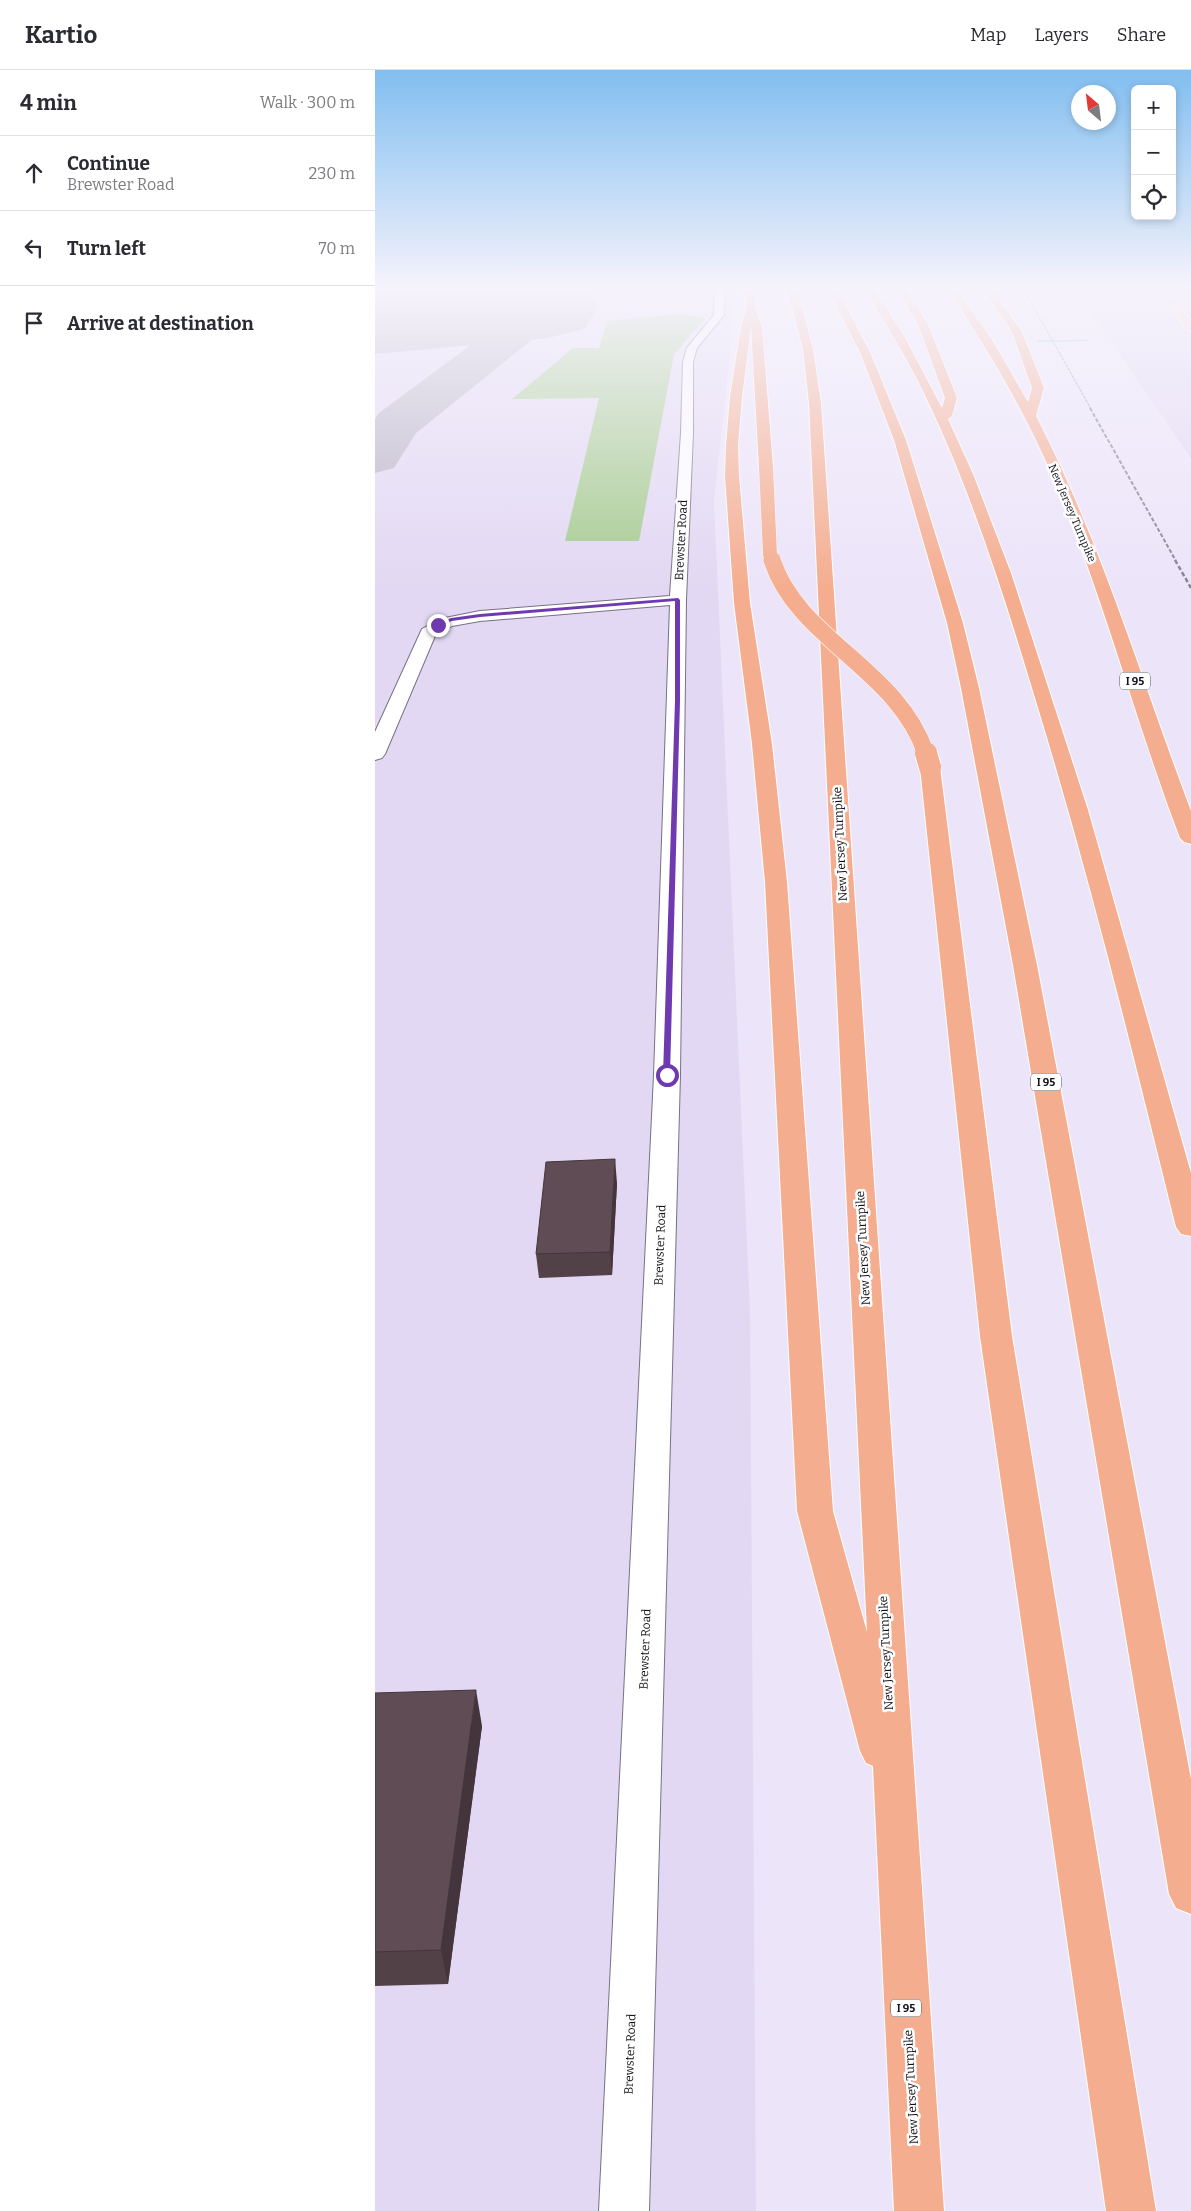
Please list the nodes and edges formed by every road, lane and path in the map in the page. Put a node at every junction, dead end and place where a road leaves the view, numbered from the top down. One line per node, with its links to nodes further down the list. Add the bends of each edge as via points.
1 (687, 388): 12 (street, Brewster Road)
2 (737, 388): 16 (highway, via 732,476 742,603 776,882 815,1511)
3 (761, 388): 20 (highway, bridge, via 770,554 780,582 797,606 899,703 914,724 930,767 996,1336)
4 (813, 388): 16 (highway, New Jersey Turnpike / I 95)
5 (879, 388): 17 (highway, I 95, via 900,440 955,623 968,679 1025,965)
6 (925, 388): 11 (highway)
7 (947, 388): 11 (highway, via 951,398)
8 (1014, 388): 10 (highway, New Jersey Turnpike / I 95)
9 (1038, 388): 10 (highway)
10 (1030, 416): 14 (highway, New Jersey Turnpike / I 95, via 1079,524)
11 (944, 425): 15 (highway, via 989,531 1054,727)
12 (678, 600): 13 (street, via 480,616 438,625 428,633); 18 (street, Brewster Road, via 667,1075)
13 (375, 754)
14 (1191, 838)
15 (1191, 1227)
16 (894, 1805): 19 (highway, New Jersey Turnpike / I 95)
17 (1191, 1894)
18 (624, 2211)
19 (919, 2211)
20 (1131, 2211)

